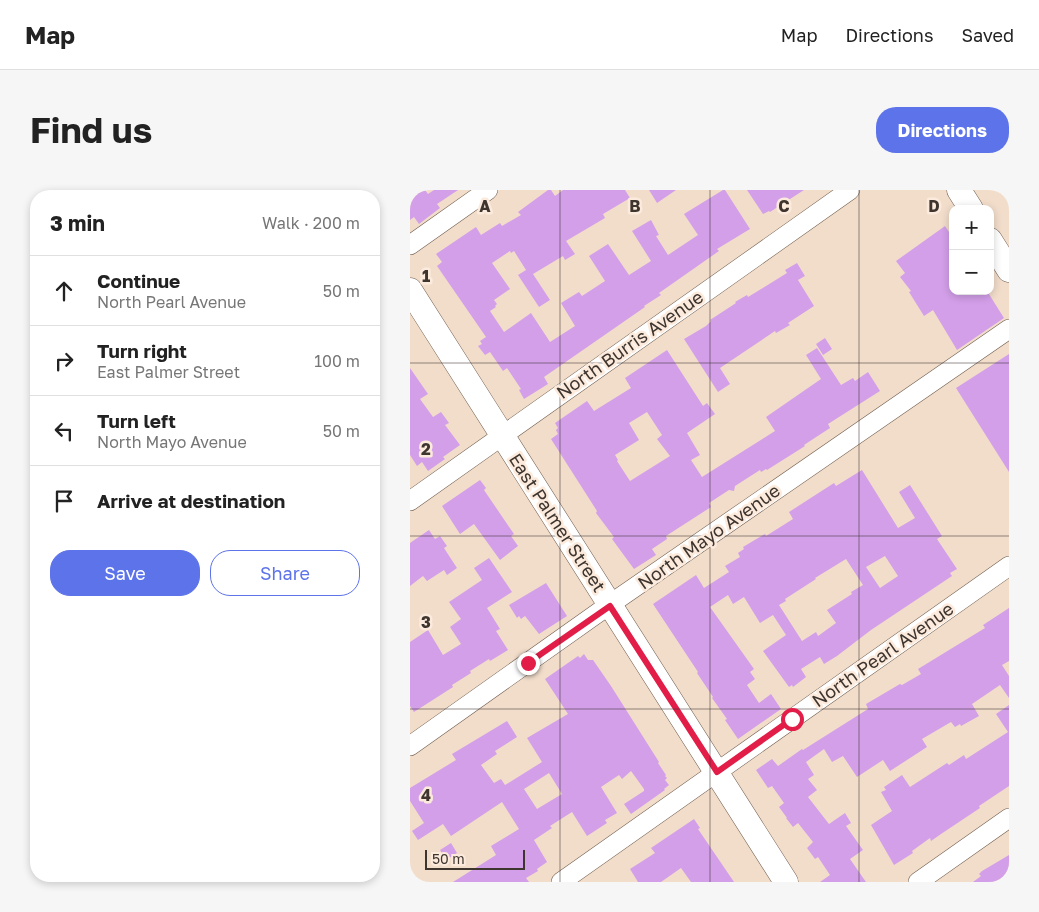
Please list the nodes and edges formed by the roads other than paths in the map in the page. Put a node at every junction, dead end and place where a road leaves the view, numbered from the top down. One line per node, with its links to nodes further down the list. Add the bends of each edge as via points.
1 (488, 190): 5 (street)
2 (850, 190): 10 (street, North Burris Avenue)
3 (959, 190): 4 (main road)
4 (968, 205)
5 (410, 245)
6 (994, 246): 7 (main road)
7 (1009, 270)
8 (410, 290): 10 (main road, East Palmer Street)
9 (1009, 329): 13 (street, North Mayo Avenue)
10 (501, 436): 11 (street, North Burris Avenue); 13 (main road, East Palmer Street)
11 (410, 501)
12 (1009, 566): 15 (street, North Pearl Avenue)
13 (610, 606): 14 (street, North Mayo Avenue); 15 (main road, East Palmer Street)
14 (410, 746)
15 (717, 772): 17 (street, North Pearl Avenue); 18 (main road, East Palmer Street)
16 (1009, 818): 19 (street)
17 (561, 882)
18 (786, 882)
19 (918, 882)

